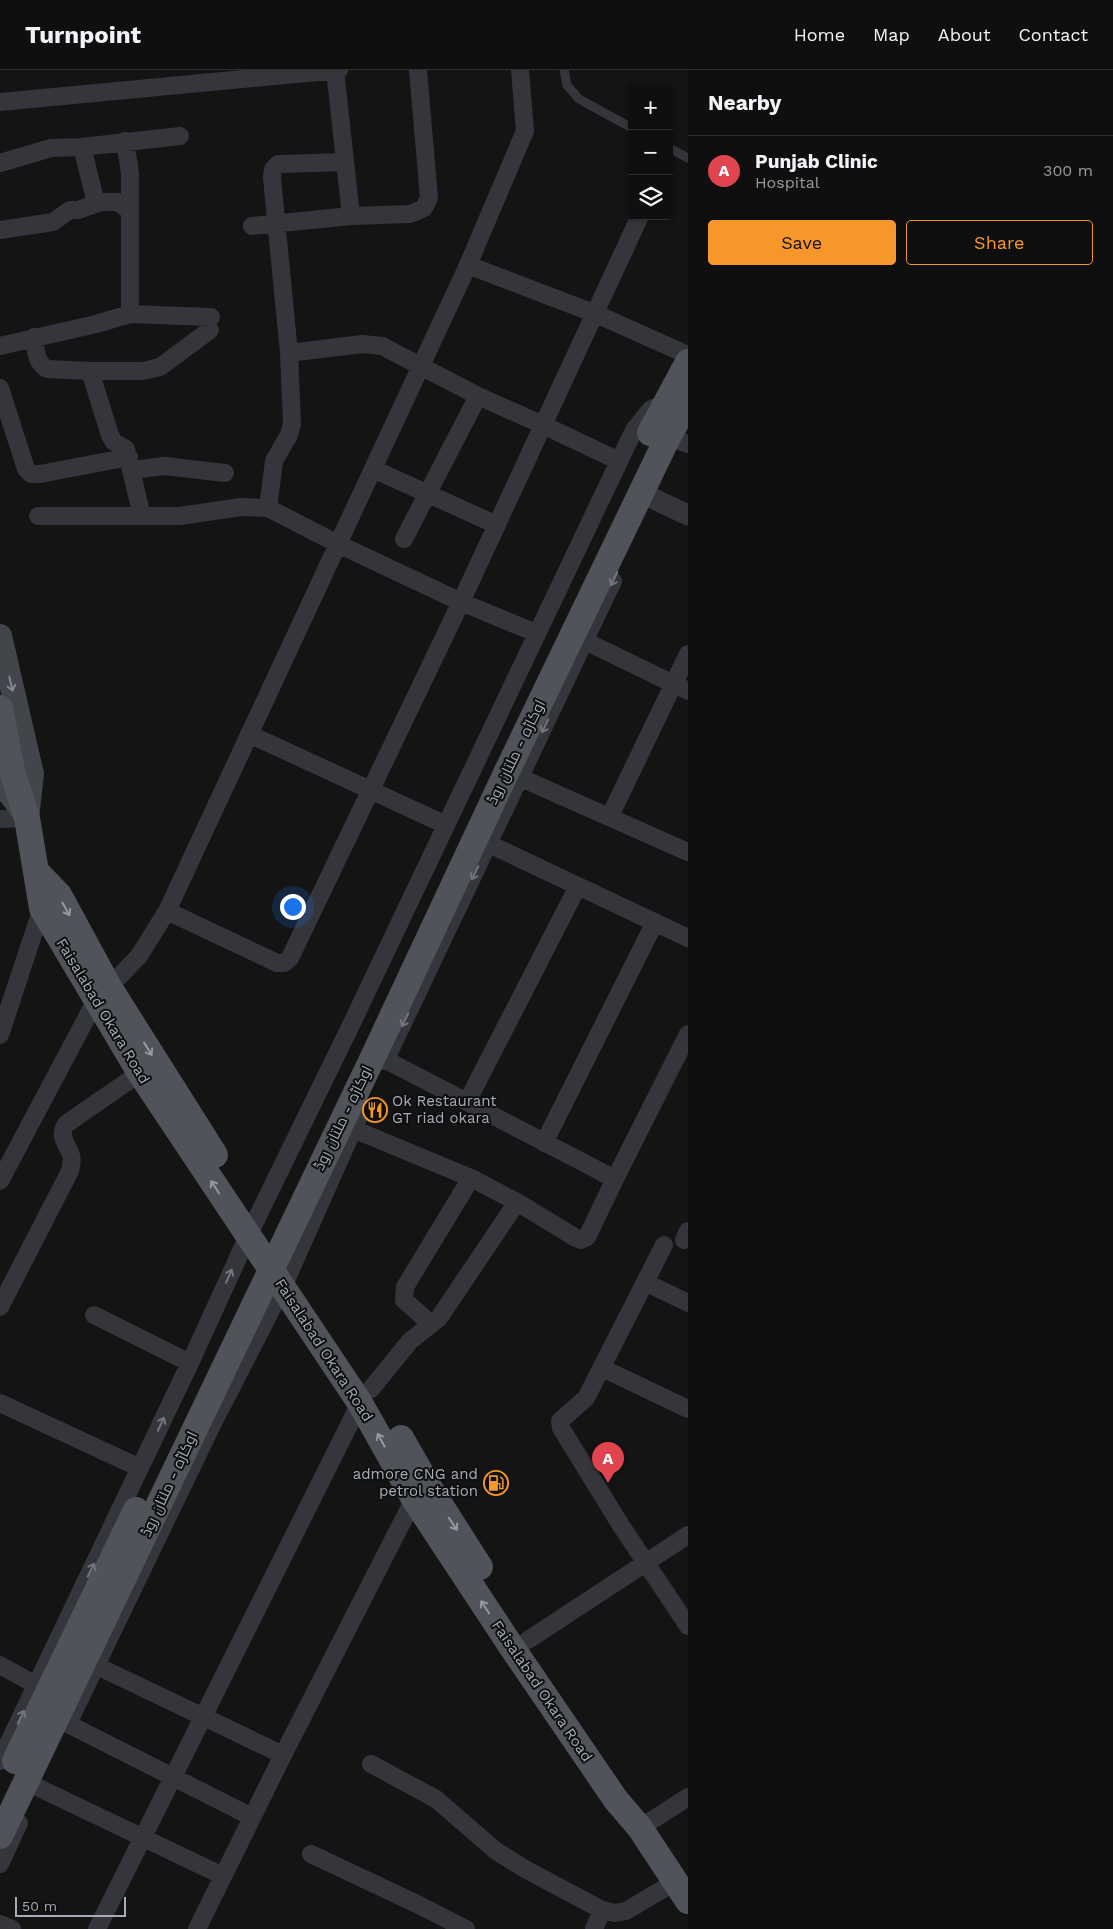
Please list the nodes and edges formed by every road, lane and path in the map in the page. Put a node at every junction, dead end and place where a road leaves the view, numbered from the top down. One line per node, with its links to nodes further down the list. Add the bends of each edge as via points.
1 (335, 70): 2 (street); 6 (street); 13 (street)
2 (339, 70)
3 (418, 70): 17 (street, via 429,198 424,208 410,214)
4 (520, 70): 22 (street, via 525,131)
5 (564, 70): 7 (lane, via 567,85 579,99)
6 (0, 102)
7 (628, 126)
8 (180, 136): 9 (street)
9 (125, 141): 10 (street); 16 (street, via 130,173)
10 (82, 147): 14 (street, via 51,148); 15 (street)
11 (673, 150): 12 (lane)
12 (688, 158)
13 (345, 162): 17 (street); 19 (street, via 278,164 273,169 272,178)
14 (0, 163)
15 (96, 203): 16 (street, via 118,202); 21 (street, via 70,210 53,222)
16 (130, 211): 23 (street)
17 (350, 216): 19 (street)
18 (638, 220): 24 (street)
19 (276, 224): 20 (street); 27 (street)
20 (252, 226)
21 (0, 230)
22 (468, 265): 24 (street); 30 (street)
23 (130, 314): 25 (street); 31 (street, via 211,324 160,368)
24 (596, 314): 28 (street); 35 (street)
25 (34, 337): 26 (street); 31 (street, via 41,365)
26 (0, 346)
27 (289, 353): 30 (street, via 362,344 382,346); 43 (street, via 292,424 274,461)
28 (688, 355)
29 (688, 362): 34 (main road, اوکاڑہ - ملتان روڈ)
30 (421, 367): 33 (street); 39 (street)
31 (90, 371): 38 (street, via 110,435 114,442 126,449)
32 (0, 388): 38 (street, via 26,469 31,474)
33 (478, 396): 35 (street); 41 (street)
34 (677, 402): 36 (main road, اوکاڑہ - ملتان روڈ); 37 (street, via 650,410 639,422)
35 (543, 424): 37 (street); 47 (street)
36 (675, 437): 42 (street); 114 (main road, اوکاڑہ - ملتان روڈ, bridge, via 270,1235); 118 (main road, اوکاڑہ - ملتان روڈ, bridge, via 508,769)
37 (619, 461): 51 (street)
38 (130, 464): 40 (street); 46 (street)
39 (373, 469): 41 (street); 49 (street)
40 (225, 473)
41 (427, 494): 47 (street); 48 (street)
42 (652, 498): 44 (street); 53 (street, one-way to 53)
43 (268, 508): 46 (street); 49 (street)
44 (688, 515)
45 (38, 516): 46 (street)
46 (142, 516)
47 (497, 525): 50 (street)
48 (404, 540)
49 (338, 544): 50 (street); 57 (street)
50 (462, 602): 51 (street); 60 (street)
51 (536, 633): 64 (street)
52 (0, 636): 62 (main road, one-way to 62, via 32,774)
53 (585, 641): 55 (street); 59 (street, one-way to 59)
54 (688, 654): 55 (street)
55 (681, 688): 61 (street)
56 (0, 708): 58 (main road, Faisalabad Okara Road)
57 (249, 734): 60 (street); 70 (street)
58 (6, 776): 62 (main road, Faisalabad Okara Road)
59 (521, 778): 61 (street); 65 (street)
60 (371, 790): 64 (street); 70 (street, via 290,958 284,963 277,963)
61 (610, 816): 66 (street)
62 (28, 818): 63 (street); 67 (main road, Faisalabad Okara Road)
63 (0, 819)
64 (446, 825): 85 (street)
65 (489, 844): 68 (street); 76 (street, one-way to 76)
66 (687, 850)
67 (36, 871): 69 (main road, Faisalabad Okara Road); 73 (main road, Faisalabad Okara Road, one-way to 73, via 58,895)
68 (578, 886): 71 (street); 78 (street)
69 (42, 908): 73 (main road, Faisalabad Okara Road); 75 (street)
70 (167, 911): 73 (street, via 139,956)
71 (655, 922): 72 (street); 80 (street)
72 (688, 938)
73 (102, 993): 77 (main road, Faisalabad Okara Road); 83 (street); 85 (main road, Faisalabad Okara Road, one-way to 85)
74 (688, 1034): 82 (street)
75 (0, 1035)
76 (386, 1060): 78 (street); 79 (street)
77 (140, 1073): 85 (main road, Faisalabad Okara Road, one-way to 77); 90 (street, via 66,1124 62,1137 71,1155 70,1171)
78 (467, 1102): 80 (street)
79 (353, 1128): 81 (street); 87 (street)
80 (544, 1143): 82 (street)
81 (471, 1178): 84 (street); 92 (street, via 404,1287 404,1300)
82 (615, 1179): 84 (street, via 587,1237 581,1240)
83 (0, 1181)
84 (517, 1202): 92 (street)
85 (252, 1227): 87 (main road, Faisalabad Okara Road); 93 (street, one-way to 85)
86 (664, 1245): 88 (street)
87 (287, 1278): 95 (main road, Faisalabad Okara Road); 105 (street, via 211,1427)
88 (646, 1282): 89 (street); 94 (street)
89 (688, 1303)
90 (0, 1306)
91 (94, 1315): 93 (street)
92 (431, 1324): 95 (street, via 410,1341)
93 (190, 1363): 98 (street, one-way to 93)
94 (602, 1368): 97 (street); 101 (street, via 586,1398 560,1421 561,1428)
95 (366, 1396): 99 (main road, Faisalabad Okara Road, one-way to 95); 103 (main road, Faisalabad Okara Road, one-way to 103); 107 (street)
96 (0, 1403): 98 (street)
97 (688, 1409)
98 (140, 1468): 106 (street, one-way to 98)
99 (414, 1499): 109 (street); 117 (main road, Faisalabad Okara Road, one-way to 99, via 616,1800)
100 (688, 1535): 101 (street)
101 (646, 1563): 102 (street); 103 (street)
102 (688, 1626)
103 (528, 1640): 117 (main road, Faisalabad Okara Road, via 624,1794)
104 (0, 1665): 106 (street)
105 (97, 1666): 107 (street); 108 (street)
106 (36, 1685): 110 (street, one-way to 106)
107 (203, 1717): 109 (street); 112 (street)
108 (68, 1724): 112 (street); 113 (street)
109 (283, 1755): 116 (street)
110 (0, 1761)
111 (371, 1764): 124 (street, via 436,1799 496,1850 524,1869)
112 (173, 1777): 116 (street); 119 (street)
113 (37, 1787): 119 (street); 121 (street)
114 (0, 1794)
115 (688, 1797): 117 (street)
116 (252, 1817): 122 (street)
117 (637, 1824): 123 (main road, Faisalabad Okara Road)
118 (0, 1836)
119 (143, 1838): 122 (street); 127 (street)
120 (311, 1854): 129 (street)
121 (0, 1864)
122 (223, 1876): 128 (street)
123 (682, 1892): 124 (street, via 626,1911)
124 (602, 1910): 130 (street)
125 (0, 1924): 126 (street)
126 (12, 1929)
127 (97, 1929)
128 (197, 1929)
129 (466, 1929)
130 (594, 1929)

